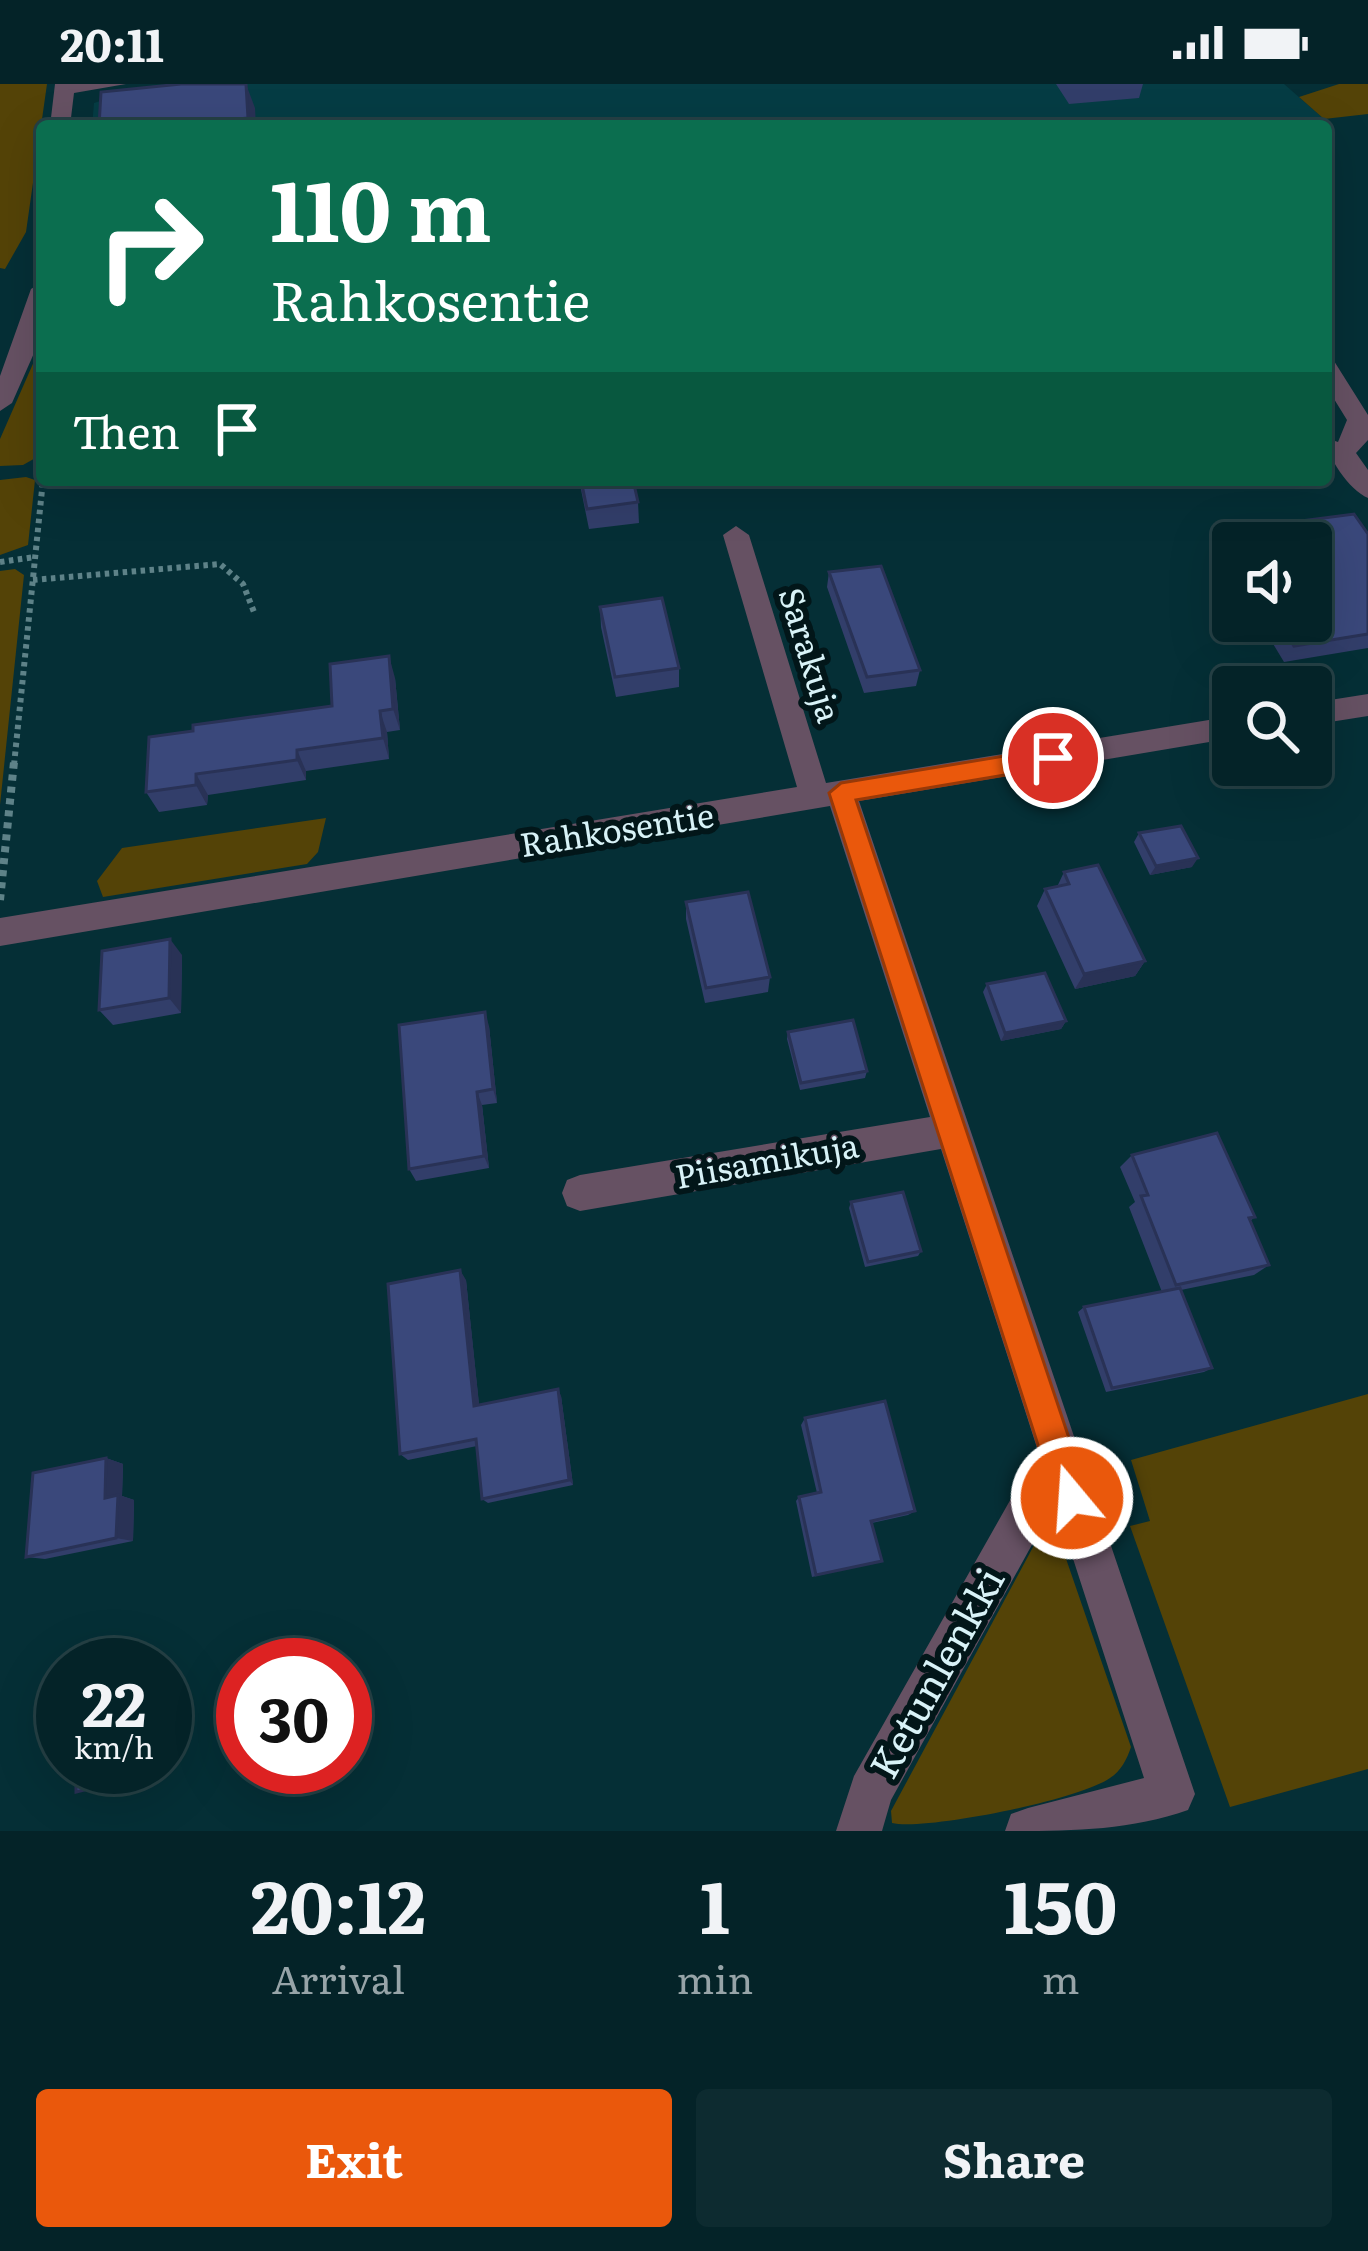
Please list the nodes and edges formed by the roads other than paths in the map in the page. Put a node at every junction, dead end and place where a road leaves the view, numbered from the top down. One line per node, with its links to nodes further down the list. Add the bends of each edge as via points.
1 (116, 84): 2 (street)
2 (64, 86): 3 (street)
3 (61, 120)
4 (36, 312): 6 (street)
5 (1332, 376): 7 (street, via 1359,420 1356,439)
6 (0, 403)
7 (1334, 449): 8 (street)
8 (1368, 490)
9 (736, 535): 13 (street, Sarakuja)
10 (1368, 705): 11 (street)
11 (1332, 711)
12 (1212, 731): 13 (street, Rahkosentie)
13 (828, 795): 14 (street, Rahkosentie); 15 (street)
14 (0, 932)
15 (954, 1130): 16 (street, Piisamikuja); 17 (street)
16 (580, 1193)
17 (1058, 1456): 18 (street, Ketunlenkki, via 870,1792); 19 (street, via 1172,1794)
18 (859, 1831)
19 (1028, 1831)

